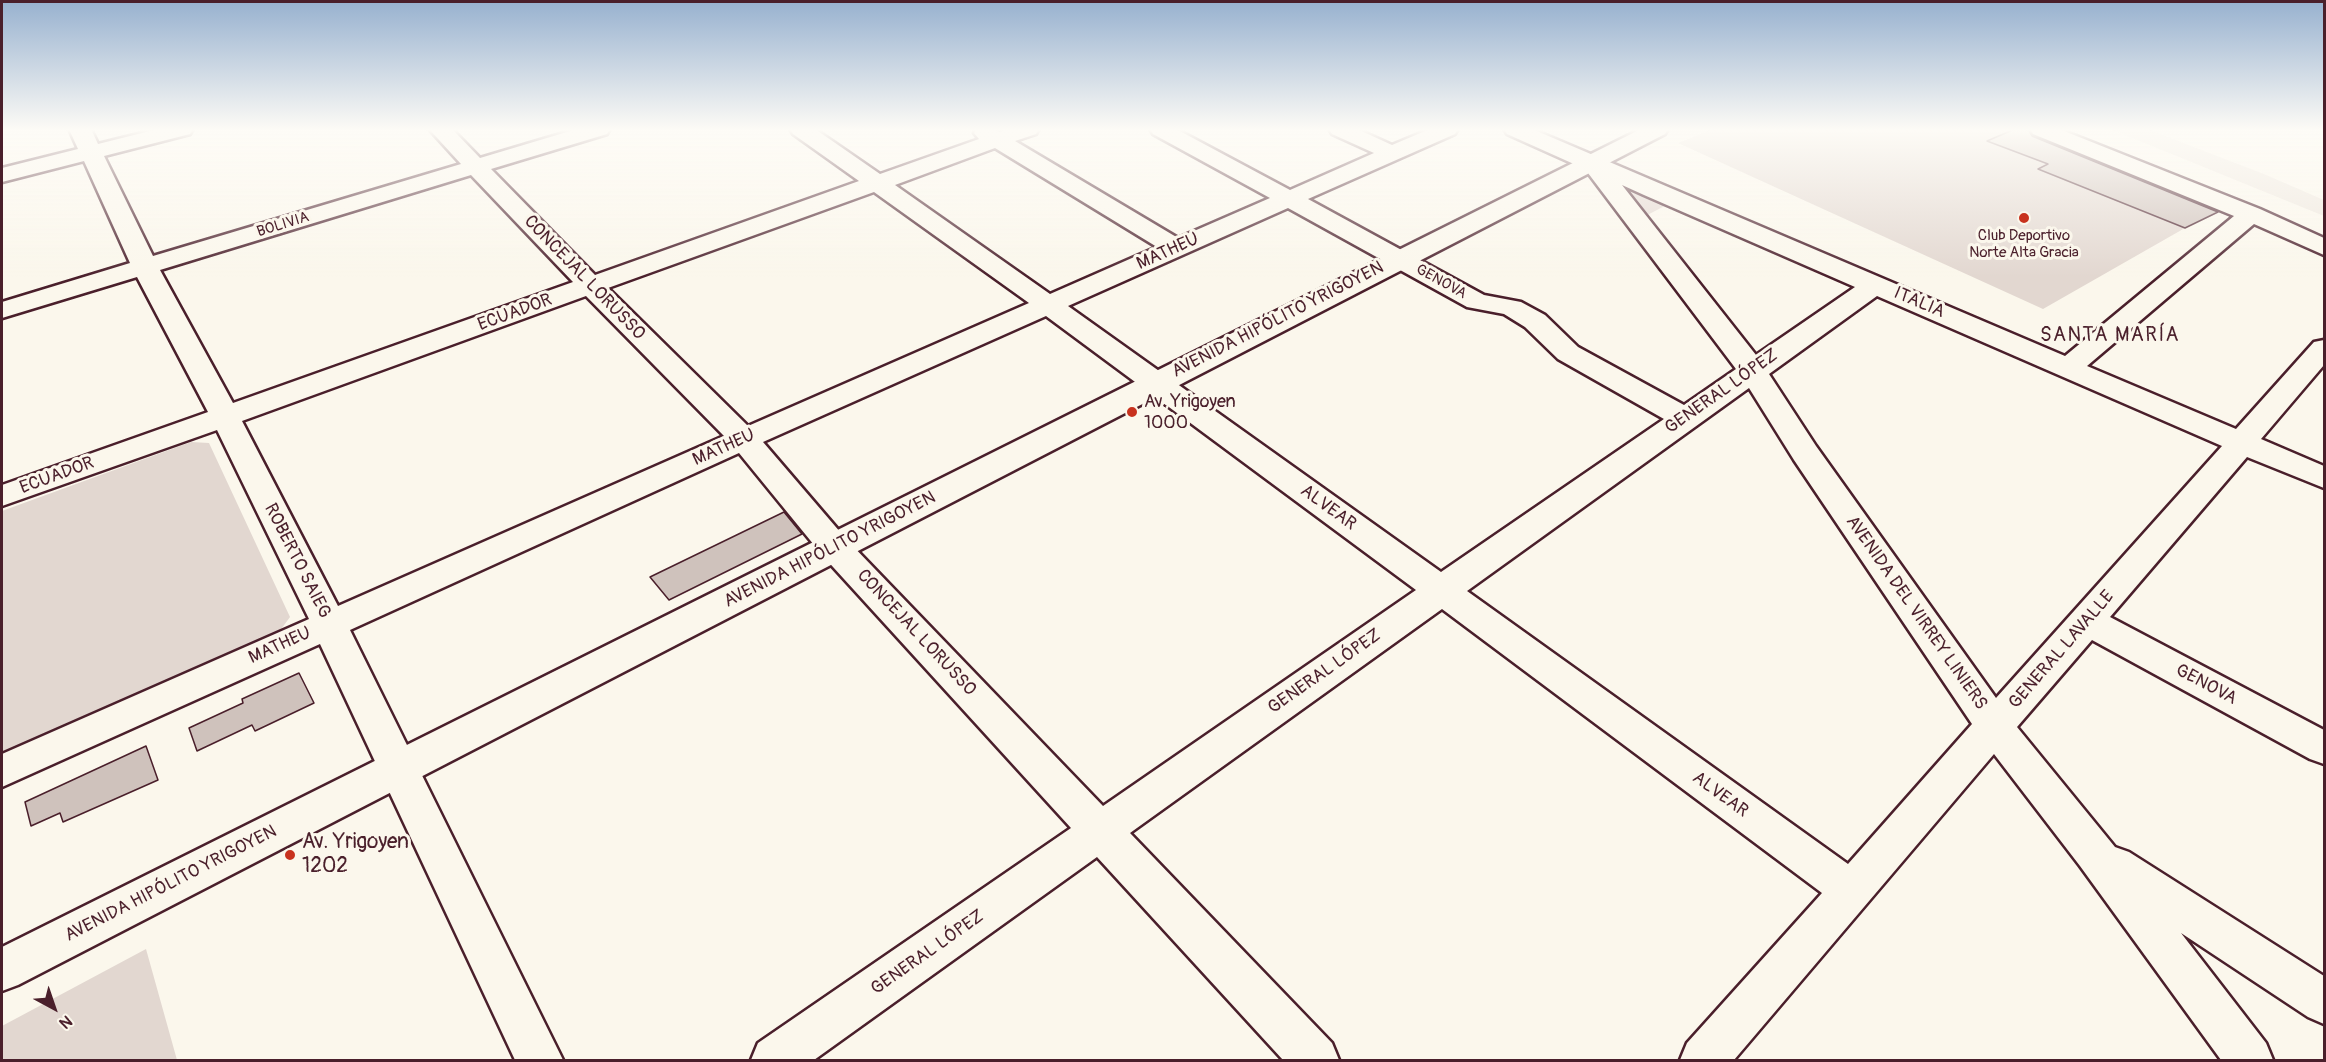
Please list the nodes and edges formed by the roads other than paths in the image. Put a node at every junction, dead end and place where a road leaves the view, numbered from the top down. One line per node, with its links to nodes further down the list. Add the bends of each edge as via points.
1 (105, 179): 19 (street, ROBERTO SAIEG)
2 (436, 179): 19 (street, BOLIVIA)
3 (489, 179): 21 (street, CONCEJAL LORUSSO)
4 (873, 179): 13 (street, ALVEAR)
5 (889, 179): 13 (street, ECUADOR)
6 (1061, 179): 17 (street)
7 (1252, 179): 14 (street, GENOVA)
8 (1335, 179): 14 (street, MATHEU)
9 (1557, 179): 18 (street, AVENIDA HIPÓLITO YRIGOYEN)
10 (1604, 179): 26 (street, AVENIDA DEL VIRREY LINIERS)
11 (1628, 179): 20 (street, ITALIA)
12 (2163, 179): 15 (street)
13 (879, 183): 21 (street, ECUADOR); 22 (street, ALVEAR)
14 (1289, 199): 17 (street, MATHEU); 18 (street, GENOVA)
15 (2251, 214): 16 (street); 25 (street)
16 (2325, 247)
17 (1176, 248): 22 (street, MATHEU)
18 (1399, 259): 27 (street, AVENIDA HIPÓLITO YRIGOYEN); 29 (street, GENOVA, via 1476,301 1512,309 1535,321 1569,353)
19 (145, 267): 23 (street, BOLIVIA); 28 (street, ROBERTO SAIEG)
20 (1875, 285): 25 (street, ITALIA); 26 (street, GENERAL LÓPEZ)
21 (591, 286): 28 (street, ECUADOR); 30 (street, CONCEJAL LORUSSO)
22 (1047, 305): 27 (street, ALVEAR); 30 (street, MATHEU)
23 (2, 310)
24 (2325, 348): 31 (street, GENERAL LAVALLE)
25 (2069, 367): 31 (street, ITALIA)
26 (1752, 371): 29 (street, GENERAL LÓPEZ); 38 (street, AVENIDA DEL VIRREY LINIERS)
27 (1157, 382): 34 (street, AVENIDA HIPÓLITO YRIGOYEN); 35 (street, ALVEAR)
28 (225, 416): 33 (street, ECUADOR); 37 (street, ROBERTO SAIEG)
29 (1685, 418): 35 (street, GENERAL LÓPEZ)
30 (744, 439): 34 (street, CONCEJAL LORUSSO); 37 (street, MATHEU)
31 (2243, 442): 32 (street, ITALIA); 36 (street, GENERAL LAVALLE)
32 (2325, 478)
33 (2, 496)
34 (835, 548): 40 (street, AVENIDA HIPÓLITO YRIGOYEN); 42 (street, CONCEJAL LORUSSO)
35 (1441, 591): 42 (street, GENERAL LÓPEZ); 44 (street, ALVEAR)
36 (2087, 621): 38 (street, GENERAL LAVALLE); 39 (street, GENOVA)
37 (329, 624): 40 (street, ROBERTO SAIEG); 41 (street, MATHEU)
38 (1995, 726): 43 (street, AVENIDA DEL VIRREY LINIERS); 44 (street, GENERAL LAVALLE)
39 (2325, 748)
40 (399, 768): 45 (street, AVENIDA HIPÓLITO YRIGOYEN); 47 (street, ROBERTO SAIEG)
41 (2, 771)
42 (1102, 830): 48 (street, GENERAL LÓPEZ); 49 (street, CONCEJAL LORUSSO)
43 (2095, 853): 46 (street); 51 (street, AVENIDA DEL VIRREY LINIERS)
44 (1852, 891): 50 (street, GENERAL LAVALLE)
45 (2, 970)
46 (2325, 1002)
47 (539, 1060)
48 (775, 1060)
49 (1315, 1060)
50 (1704, 1060)
51 (2249, 1060)

